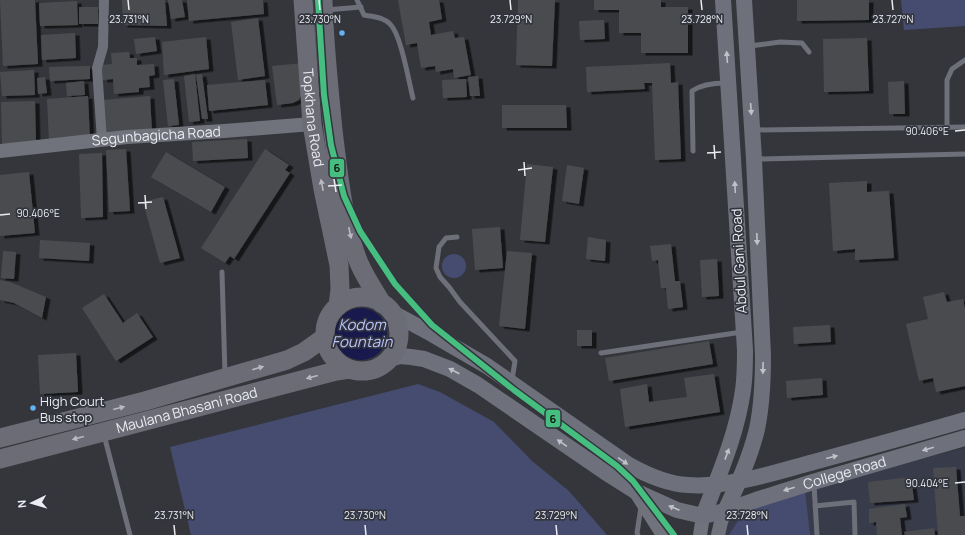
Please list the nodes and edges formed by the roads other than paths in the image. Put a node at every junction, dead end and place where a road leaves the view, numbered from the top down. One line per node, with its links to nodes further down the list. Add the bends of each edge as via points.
1 (104, 0): 19 (street, via 103,47 97,68)
2 (303, 0): 9 (highway, Topkhana Road)
3 (357, 0): 7 (lane)
4 (723, 0): 13 (main road, Abdul Gani Road, one-way to 4)
5 (744, 0): 10 (main road, Abdul Gani Road)
6 (323, 5): 7 (lane); 8 (highway, Topkhana Road)
7 (361, 7): 14 (lane, via 364,15 382,18 391,25)
8 (325, 44): 9 (highway); 27 (highway, Topkhana Road, one-way to 27, via 337,162 352,240 366,276)
9 (306, 46): 15 (highway, Topkhana Road)
10 (747, 47): 11 (lane, via 780,42 802,43); 18 (main road, Abdul Gani Road, one-way to 18)
11 (809, 52)
12 (965, 60): 16 (lane, via 952,69 947,80)
13 (729, 83): 21 (lane, via 698,87 692,92); 28 (main road, Abdul Gani Road, one-way to 13)
14 (413, 98)
15 (312, 124): 19 (street, Segunbagicha Road); 26 (highway, Topkhana Road, one-way to 15, via 339,265)
16 (947, 127): 17 (lane); 18 (lane)
17 (965, 127)
18 (752, 130): 23 (main road, Abdul Gani Road)
19 (102, 140): 20 (street, Segunbagicha Road)
20 (0, 151)
21 (693, 151)
22 (965, 154): 23 (lane)
23 (754, 159): 40 (main road, Abdul Gani Road, one-way to 40, via 764,356 763,383 757,428)
24 (457, 237): 34 (lane, via 446,238 443,242 436,268 460,302 515,361)
25 (222, 272): 33 (lane)
26 (338, 306): 27 (highway, via 360,297 375,300); 29 (highway, via 327,322)
27 (386, 308): 31 (highway, via 395,319 398,336); 34 (main road, College Road, via 464,352)
28 (743, 332): 30 (lane); 42 (main road, Abdul Gani Road, one-way to 28, via 741,405 745,369)
29 (325, 337): 32 (highway, via 334,359); 33 (highway, Maulana Bhasani Road, one-way to 29, via 287,360)
30 (601, 353)
31 (389, 359): 32 (highway, via 371,370); 43 (main road, one-way to 31, via 478,385 450,369 424,359 400,356)
32 (350, 369): 36 (highway, Maulana Bhasani Road, one-way to 36)
33 (225, 378): 37 (highway, Maulana Bhasani Road, one-way to 33, via 145,402)
34 (511, 383): 42 (main road, College Road, one-way to 42, via 640,471 670,483 690,486)
35 (965, 420): 40 (main road, College Road, one-way to 35)
36 (103, 432): 39 (highway, Maulana Bhasani Road, one-way to 39); 47 (lane)
37 (0, 438)
38 (965, 438): 41 (main road, College Road, one-way to 41)
39 (0, 459)
40 (740, 480): 42 (main road, College Road); 45 (main road, Abdul Gani Road)
41 (814, 482): 44 (lane); 45 (main road, College Road, one-way to 45)
42 (715, 485): 46 (main road, Abdul Gani Road)
43 (638, 496): 46 (main road, one-way to 43); 48 (lane); 49 (street)
44 (815, 506): 52 (lane); 53 (lane, via 854,502)
45 (725, 511): 46 (main road, College Road); 51 (street)
46 (703, 516): 50 (street)
47 (130, 535)
48 (638, 535)
49 (663, 535)
50 (700, 535)
51 (718, 535)
52 (817, 535)
53 (855, 535)

